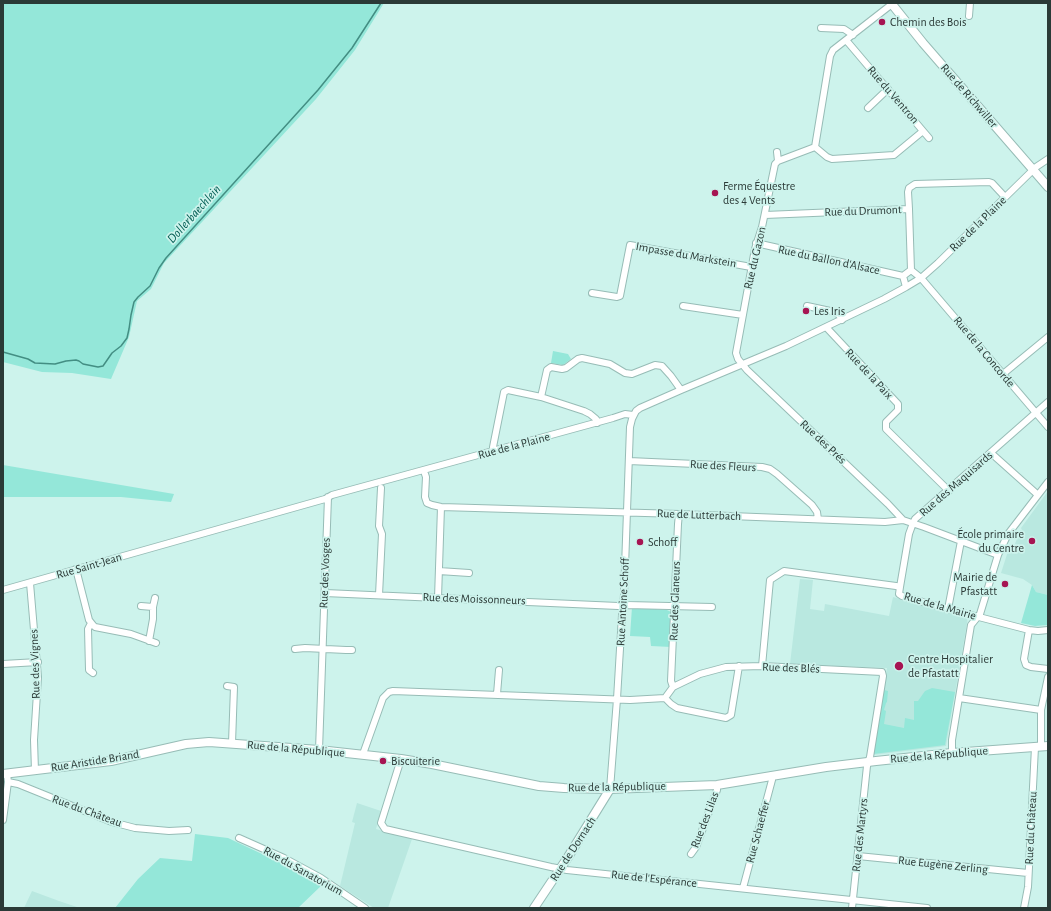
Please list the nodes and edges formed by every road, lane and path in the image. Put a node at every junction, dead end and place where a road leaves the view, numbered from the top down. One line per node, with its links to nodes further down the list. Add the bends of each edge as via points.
1 (892, 3): 5 (street); 15 (main road, Rue de Richwiller)
2 (970, 3): 3 (street)
3 (969, 16)
4 (821, 28): 5 (street, via 844,29)
5 (853, 35): 6 (street)
6 (846, 40): 7 (street, Rue du Ventron); 11 (street, via 833,50 830,56)
7 (888, 89): 8 (street); 9 (street, Rue du Ventron)
8 (868, 108)
9 (923, 131): 10 (street); 11 (street, Rue du Ventron, via 894,155 832,159)
10 (930, 138)
11 (815, 147): 14 (street)
12 (777, 152): 14 (street, Rue du Gazon)
13 (1048, 159): 15 (street, Rue de la Plaine)
14 (778, 161): 19 (street, Rue du Gazon, via 775,164)
15 (1033, 170): 16 (main road, Rue de Richwiller); 17 (street, Rue de la Plaine)
16 (1048, 187)
17 (1005, 197): 18 (street, Rue du Drumont, via 989,182 915,184 908,192); 24 (street, Rue de la Plaine)
18 (909, 209): 19 (street, Rue du Drumont); 22 (street)
19 (765, 215): 20 (street, Rue du Gazon)
20 (756, 243): 21 (street, Rue du Gazon); 23 (street, Rue du Ballon d'Alsace)
21 (751, 267): 26 (street, Impasse du Markstein, via 630,245 620,296); 29 (street, Rue du Gazon)
22 (911, 270): 23 (street); 24 (street)
23 (903, 276): 25 (street)
24 (921, 278): 25 (street, Rue de la Plaine); 34 (street, Rue de la Concorde)
25 (906, 287): 30 (street, Rue de la Plaine)
26 (592, 292)
27 (683, 306): 29 (street)
28 (807, 306): 30 (street, via 835,312)
29 (743, 315): 33 (street, Rue du Gazon, via 736,353)
30 (842, 320): 31 (street, Rue de la Plaine)
31 (826, 327): 33 (street, Rue de la Plaine); 48 (street, Rue de la Paix, via 898,404 898,410 886,422 886,429)
32 (1048, 337): 34 (street)
33 (742, 364): 35 (street, Rue de la Plaine); 55 (street, Rue des Prés)
34 (1003, 374): 38 (street, Rue de la Concorde)
35 (681, 390): 36 (street, via 662,366 655,365 632,374 610,364 578,358 566,368 551,367 547,370); 39 (street, Rue de la Plaine, via 640,408)
36 (541, 397): 40 (street, via 584,411); 42 (street, via 508,390 504,392)
37 (1048, 402): 38 (street, Rue des Maquisards)
38 (1036, 413): 41 (street, Rue de la Concorde); 43 (street, Rue des Maquisards)
39 (633, 415): 40 (street, Rue de la Plaine, via 622,415); 44 (street, Rue Antoine Schoff)
40 (598, 423): 42 (street, Rue de la Plaine)
41 (1048, 427)
42 (494, 451): 45 (street, Rue de la Plaine)
43 (991, 453): 48 (street, Rue des Maquisards); 49 (street)
44 (629, 461): 52 (street, Rue Antoine Schoff); 54 (street, Rue des Fleurs, via 770,469 812,505)
45 (424, 471): 50 (street, Rue de la Plaine); 51 (street, Rue de Lutterbach, via 427,503)
46 (1048, 482): 49 (street)
47 (380, 488): 67 (street, via 379,526 382,534)
48 (949, 491): 56 (street, Rue des Maquisards)
49 (1038, 495): 59 (street, via 1008,534)
50 (328, 497): 57 (street, Rue de la Plaine); 66 (street, Rue des Vosges)
51 (441, 507): 52 (street, Rue de Lutterbach); 61 (street)
52 (627, 512): 53 (street, Rue de Lutterbach); 71 (street, Rue Antoine Schoff)
53 (679, 514): 54 (street, Rue de Lutterbach); 72 (street, Rue des Glaneurs)
54 (818, 519): 55 (street, Rue de Lutterbach, via 886,522)
55 (903, 520): 56 (street, Rue de Lutterbach)
56 (912, 523): 58 (street, Rue de Lutterbach); 64 (street, Rue des Maquisards)
57 (174, 541): 60 (street, Rue Saint-Jean)
58 (961, 541): 59 (street, Rue de Lutterbach); 75 (street)
59 (998, 555): 76 (street)
60 (76, 569): 63 (street, Rue Saint-Jean); 77 (street)
61 (439, 571): 62 (street); 69 (street)
62 (469, 573)
63 (30, 583): 65 (street, Rue Saint-Jean); 85 (street, Rue des Vignes)
64 (900, 587): 75 (street, Rue de la Mairie, via 899,594 902,596); 88 (street, Rue de la Mairie, via 784,572 770,580)
65 (3, 590)
66 (324, 593): 67 (street, Rue des Moissonneurs); 82 (street, Rue des Vosges)
67 (379, 595): 69 (street, Rue des Moissonneurs)
68 (155, 598): 73 (street)
69 (438, 598): 71 (street, Rue des Moissonneurs)
70 (140, 606): 73 (street)
71 (623, 606): 72 (street, Rue des Moissonneurs); 98 (street, Rue Antoine Schoff)
72 (674, 606): 74 (street, Rue des Moissonneurs); 94 (street, Rue des Glaneurs, via 671,681)
73 (153, 607): 80 (street)
74 (712, 607)
75 (948, 609): 76 (street, Rue de la Mairie)
76 (978, 617): 78 (street, Rue de la Mairie); 97 (street, via 971,625)
77 (91, 623): 80 (street, via 95,627); 91 (street, via 88,629 89,670)
78 (1029, 630): 79 (street, Rue de la Mairie); 89 (street, via 1024,659 1026,664 1031,668)
79 (1048, 630)
80 (149, 640): 81 (street)
81 (156, 643)
82 (322, 649): 83 (street); 84 (street); 103 (street, Rue des Vosges)
83 (295, 650)
84 (352, 650)
85 (38, 662): 86 (street); 108 (street, Rue des Vignes)
86 (3, 664)
87 (739, 666): 88 (street, Rue des Blés); 94 (street, Rue des Blés, via 700,674); 96 (street, via 731,715 726,718 677,708)
88 (762, 666): 107 (street, Rue des Blés, via 882,672)
89 (1048, 669)
90 (499, 670): 95 (street)
91 (93, 673)
92 (1048, 677): 99 (street, Rue du Château)
93 (227, 686): 100 (street, via 234,687)
94 (673, 687): 96 (street)
95 (498, 694): 98 (street); 105 (street, via 389,692 383,698)
96 (666, 698): 98 (street)
97 (958, 698): 99 (street); 104 (street)
98 (617, 699): 112 (street, Rue Antoine Schoff)
99 (1041, 710): 102 (street, Rue du Château)
100 (232, 743): 101 (main road, Rue de la République); 103 (main road, Rue de la République)
101 (186, 744): 108 (main road, Rue Aristide Briand, via 111,761)
102 (1041, 747): 104 (main road, Rue de la République); 119 (street, Rue du Château)
103 (319, 750): 105 (main road, Rue de la République)
104 (952, 753): 107 (main road, Rue de la République)
105 (363, 754): 106 (main road, Rue de la République)
106 (401, 759): 112 (main road, Rue de la République, via 539,786); 118 (street, Rue de l'Espérance, via 381,823 385,829)
107 (869, 762): 109 (main road, Rue de la République); 117 (street, Rue des Martyrs)
108 (35, 770): 110 (main road, Rue Aristide Briand)
109 (772, 776): 111 (main road, Rue de la République); 120 (street, Rue Schaeffer)
110 (6, 777): 113 (street); 114 (street, Rue du Château, via 112,822 135,828)
111 (717, 785): 112 (main road, Rue de la République); 116 (street, Rue des Lilas, via 696,847)
112 (610, 789): 118 (main road, Rue de Dornach)
113 (3, 820)
114 (188, 830)
115 (239, 838): 122 (street, Rue du Sanatorium, via 321,878)
116 (691, 854)
117 (858, 856): 119 (street, Rue Eugène Zerling); 121 (street, Rue des Martyrs)
118 (561, 868): 120 (street, Rue de l'Espérance); 123 (main road, Rue de Dornach)
119 (1028, 873): 126 (street, Rue du Château)
120 (743, 888): 121 (street, Rue de l'Espérance)
121 (853, 900): 124 (street, Rue des Martyrs); 125 (street, Rue de l'Espérance)
122 (365, 908)
123 (534, 908)
124 (852, 908)
125 (927, 908)
126 (1024, 908)

